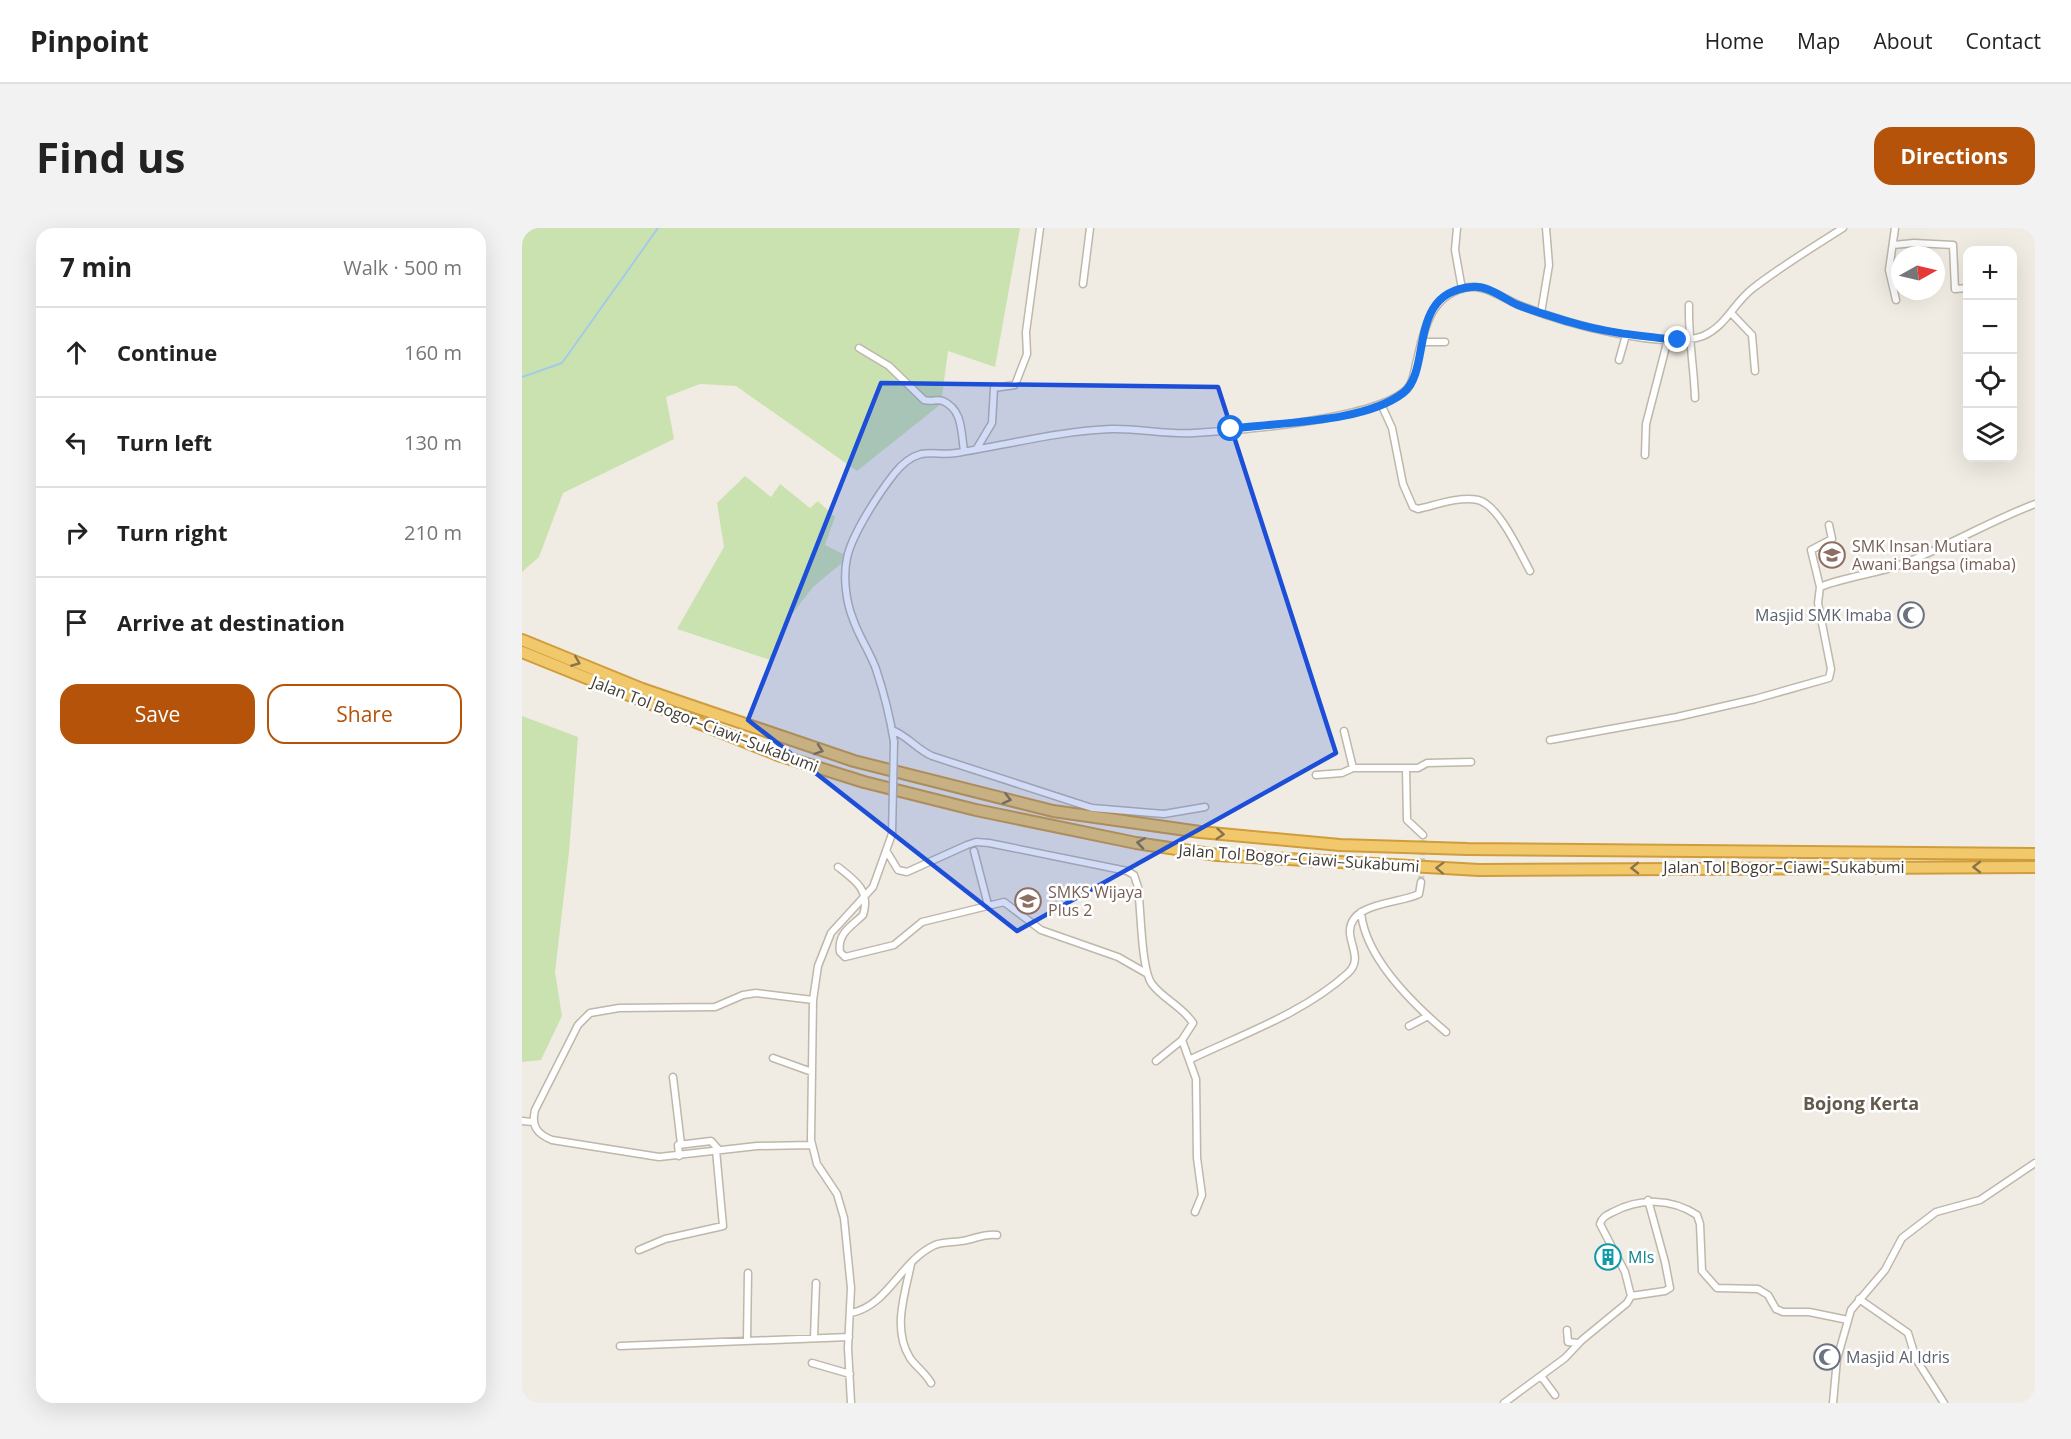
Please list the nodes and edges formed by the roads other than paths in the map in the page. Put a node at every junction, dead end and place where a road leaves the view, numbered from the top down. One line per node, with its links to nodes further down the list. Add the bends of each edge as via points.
1 (1040, 228): 26 (street, via 1024,363 1015,385 994,388 992,423)
2 (1090, 228): 10 (street)
3 (1457, 228): 12 (street, via 1455,250)
4 (1546, 228): 14 (street, via 1549,265)
5 (1895, 228): 7 (street)
6 (1840, 229): 15 (street, via 1758,285)
7 (1893, 245): 11 (street, via 1952,244 1955,289)
8 (1891, 258): 9 (street)
9 (1891, 279)
10 (1083, 284)
11 (1963, 288)
12 (1462, 289): 14 (street, via 1481,287); 19 (street, via 1447,295 1436,306)
13 (1689, 305): 18 (street)
14 (1541, 313): 16 (street)
15 (1731, 313): 18 (street, via 1716,329); 23 (street, via 1752,335)
16 (1626, 335): 17 (street); 22 (street)
17 (1668, 339): 18 (street); 28 (street, via 1646,424)
18 (1688, 339): 24 (street)
19 (1421, 342): 20 (street); 25 (street, via 1409,387)
20 (1445, 342)
21 (859, 348): 27 (street, via 889,366 924,400 940,400 955,409)
22 (1619, 360)
23 (1755, 371)
24 (1695, 398)
25 (1381, 404): 26 (street, via 1281,426 1158,434 1115,429 1078,431); 31 (street, via 1392,429 1403,484 1413,507 1465,499 1484,503 1506,527)
26 (977, 448): 27 (street)
27 (964, 451): 35 (street, via 925,454 906,462 882,491 847,558 849,608 876,668)
28 (1645, 455)
29 (2035, 504): 32 (street, via 1992,520 1957,542 1900,565)
30 (1829, 525): 32 (street, via 1832,539 1811,550)
31 (1530, 571)
32 (1820, 587): 37 (street, via 1818,603 1831,669 1829,678 1677,717)
33 (522, 640): 46 (highway, Jalan Tol Bogor–Ciawi–Sukabumi, one-way to 46, via 642,688 854,762 1076,814 1200,832 1340,845 1490,849)
34 (522, 652): 48 (highway, Jalan Tol Bogor–Ciawi–Sukabumi, one-way to 34, via 1479,870 1217,855 1136,843 976,810 864,782 778,755)
35 (892, 730): 42 (street, via 932,756 1092,808 1164,814); 45 (street, bridge, via 892,834)
36 (1344, 731): 39 (street)
37 (1550, 740)
38 (1471, 762): 40 (street, via 1427,763 1422,768)
39 (1353, 768): 40 (street); 41 (street)
40 (1406, 769): 43 (street, via 1407,820)
41 (1316, 775)
42 (1205, 807)
43 (1423, 835)
44 (974, 851): 51 (street)
45 (887, 852): 50 (street, via 876,883); 53 (street, via 898,870 907,872 976,842 1127,871 1134,875 1138,887)
46 (2035, 854)
47 (838, 867): 50 (street, via 860,884)
48 (2035, 867)
49 (1421, 882): 52 (street, via 1419,894)
50 (865, 897): 51 (street, via 863,915 840,939 840,952 845,957 892,946 918,924); 54 (street, via 831,933 818,966)
51 (987, 905): 53 (street, via 1008,903 1041,930 1118,957)
52 (1361, 912): 55 (street, via 1364,932 1378,958 1405,994); 60 (street, via 1352,922 1350,933 1356,956 1348,972 1302,1004)
53 (1146, 973): 58 (street, via 1157,991 1192,1021)
54 (813, 1000): 62 (street); 65 (street, via 756,993 715,1007 619,1008 590,1013 568,1042)
55 (1428, 1016): 56 (street); 57 (street)
56 (1409, 1026)
57 (1446, 1032)
58 (1182, 1040): 60 (street); 61 (street)
59 (773, 1058): 62 (street)
60 (1191, 1059): 72 (street, via 1196,1079 1197,1158 1202,1195)
61 (1156, 1061)
62 (812, 1072): 67 (street)
63 (674, 1077): 66 (street)
64 (522, 1121): 65 (street)
65 (533, 1122): 69 (street, via 542,1135 564,1143 650,1156)
66 (681, 1144): 68 (street, via 711,1141); 69 (street, via 677,1145)
67 (812, 1145): 68 (street); 80 (street, via 817,1164 840,1202)
68 (717, 1150): 69 (street); 74 (street, via 723,1226 665,1239)
69 (679, 1156)
70 (2035, 1163): 79 (street, via 1980,1200 1936,1212 1911,1230 1898,1243 1885,1270)
71 (1648, 1200): 78 (street, via 1670,1288); 78 (street, via 1617,1210 1600,1224 1625,1272); 81 (street, via 1697,1215 1702,1271 1717,1288 1758,1289 1768,1294 1776,1309 1783,1312 1809,1312)
72 (1196, 1212)
73 (997, 1235): 75 (street, via 982,1234 970,1240 938,1244)
74 (639, 1250)
75 (911, 1264): 80 (street, via 874,1304); 91 (street, via 900,1329 909,1356)
76 (748, 1273): 85 (street)
77 (816, 1283): 84 (street)
78 (1630, 1296): 86 (street, via 1618,1311)
79 (1859, 1299): 81 (street); 96 (street, via 1906,1331 1917,1359)
80 (851, 1313): 83 (street)
81 (1848, 1320): 95 (street, via 1837,1359)
82 (1567, 1330): 86 (street, via 1568,1342)
83 (849, 1337): 84 (street); 89 (street)
84 (814, 1338): 85 (street)
85 (747, 1340): 87 (street)
86 (1578, 1343): 90 (street)
87 (620, 1346)
88 (812, 1363): 89 (street)
89 (850, 1374): 93 (street)
90 (1541, 1376): 92 (street); 94 (street)
91 (931, 1383)
92 (1555, 1395)
93 (851, 1403)
94 (1504, 1403)
95 (1833, 1403)
96 (1944, 1403)

